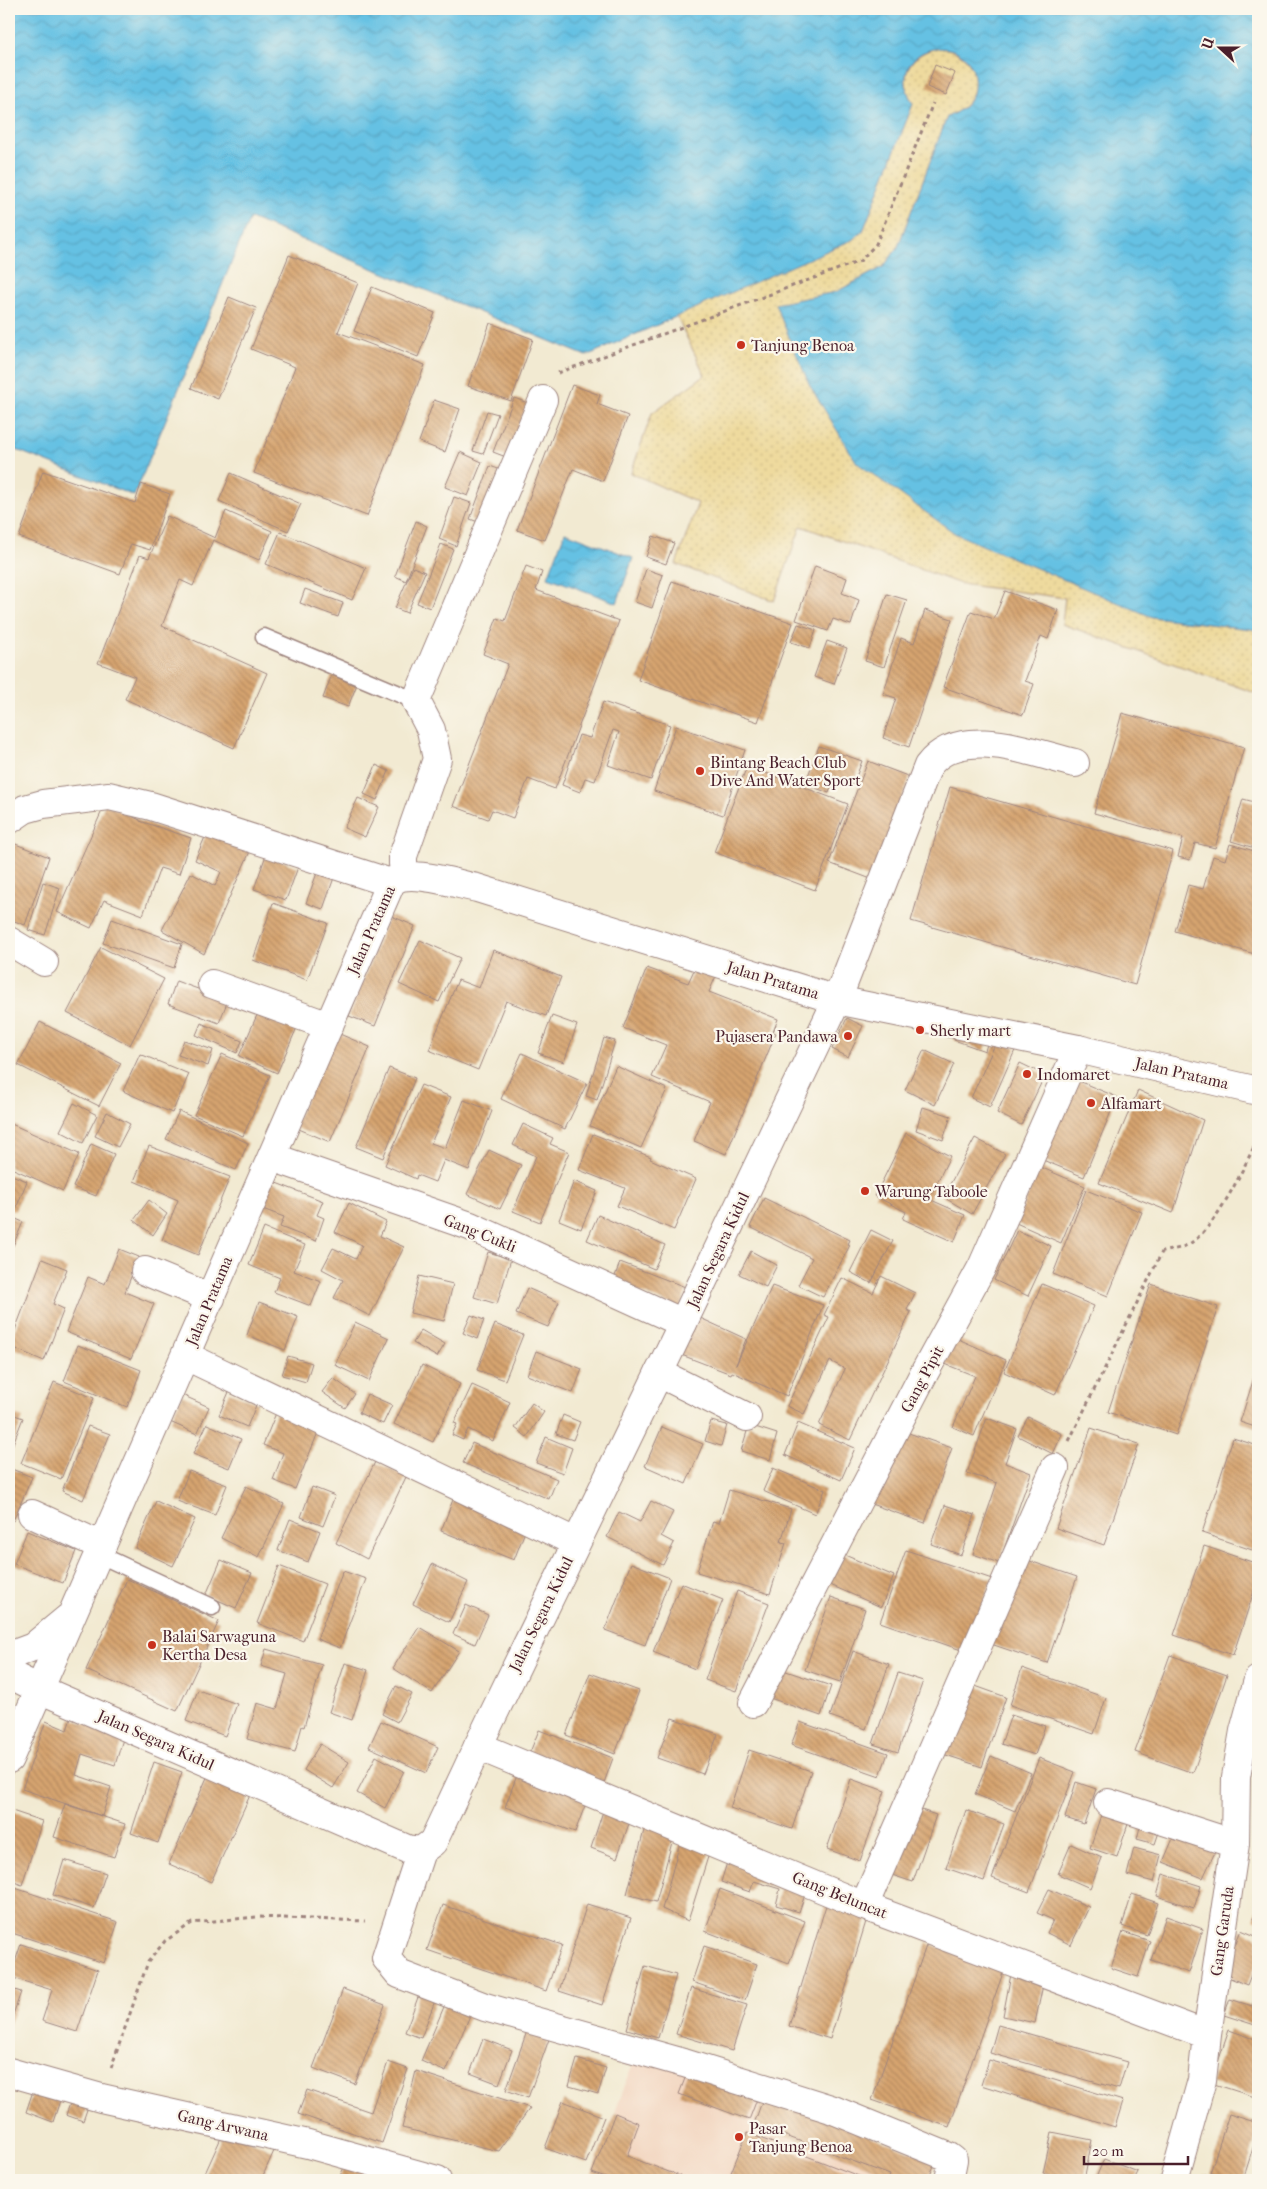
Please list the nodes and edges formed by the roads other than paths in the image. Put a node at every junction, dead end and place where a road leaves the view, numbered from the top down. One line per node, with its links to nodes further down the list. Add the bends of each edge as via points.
1 (543, 400): 3 (street)
2 (264, 638): 3 (lane)
3 (416, 701): 6 (street, via 431,730 437,759 403,856)
4 (1075, 763): 10 (street, Jalan Segara Kidul, via 987,743 953,746 933,759)
5 (9, 820): 6 (street, via 25,809 44,804 109,796)
6 (399, 879): 10 (street, Jalan Pratama, via 441,880 476,888); 11 (street, Jalan Pratama)
7 (9, 940): 8 (street)
8 (44, 962)
9 (212, 984): 11 (street)
10 (837, 1000): 12 (street, Jalan Pratama); 17 (street, Jalan Segara Kidul)
11 (329, 1026): 14 (street, Jalan Pratama)
12 (1078, 1049): 13 (street, Jalan Pratama); 31 (street, Gang Pipit, via 982,1266)
13 (1258, 1091)
14 (272, 1157): 16 (street, Jalan Pratama); 17 (street, Gang Cukli, via 470,1226)
15 (145, 1272): 16 (street)
16 (211, 1298): 18 (street, Jalan Pratama)
17 (683, 1323): 19 (street, Jalan Segara Kidul)
18 (186, 1356): 23 (street); 24 (street, Jalan Pratama)
19 (659, 1373): 20 (street); 23 (street, Jalan Segara Kidul)
20 (747, 1417)
21 (1055, 1468): 37 (street)
22 (32, 1514): 24 (street)
23 (575, 1542): 32 (street, Jalan Segara Kidul)
24 (100, 1550): 25 (lane); 26 (street, Jalan Pratama)
25 (212, 1607)
26 (72, 1615): 27 (street, via 33,1647); 30 (street, Jalan Pratama)
27 (9, 1656)
28 (9, 1674): 30 (street, Jalan Segara Kidul)
29 (1258, 1680): 35 (street, Gang Garuda, via 1236,1777)
30 (39, 1689): 33 (street, Jalan Pratama); 36 (street, Jalan Segara Kidul, via 407,1849)
31 (753, 1703)
32 (478, 1746): 36 (street, Jalan Segara Kidul, via 433,1842); 37 (street, Gang Beluncat)
33 (9, 1760)
34 (1108, 1803): 35 (street)
35 (1235, 1844): 38 (street, Gang Garuda)
36 (421, 1851): 41 (street, via 386,1958 398,1974 485,2006 831,2109 949,2157 953,2160)
37 (864, 1906): 38 (street, Gang Beluncat)
38 (1207, 2035): 42 (street, Gang Garuda, via 1202,2080)
39 (9, 2072): 40 (street, Gang Arwana, via 101,2098 308,2144)
40 (437, 2180)
41 (949, 2180)
42 (1174, 2180)

